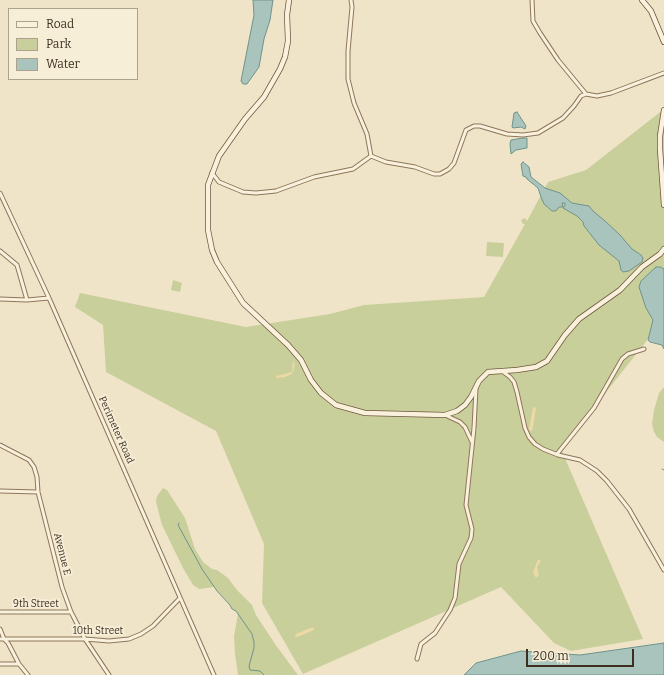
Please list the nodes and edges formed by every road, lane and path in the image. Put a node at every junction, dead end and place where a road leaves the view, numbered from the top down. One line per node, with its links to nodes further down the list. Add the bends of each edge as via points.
1 (289, 0): 10 (street, via 288,41 280,69 264,97 219,156)
2 (351, 0): 9 (street, via 348,79 367,134)
3 (532, 0): 7 (street, via 533,21 563,66)
4 (642, 0): 5 (street, via 651,11)
5 (664, 42)
6 (664, 73): 7 (street, via 611,93 597,96)
7 (586, 94): 9 (street, via 581,96 563,118 538,133 507,134 480,126 466,130 454,163 445,172 434,174)
8 (664, 110): 12 (street, via 660,149)
9 (371, 156): 10 (street, via 353,169 314,177 265,193 243,192 227,186 218,182)
10 (212, 173): 21 (street, via 208,185 208,230 217,262 243,303 288,345 321,393 336,405 365,413)
11 (0, 193): 15 (street, Perimeter Road)
12 (664, 205)
13 (664, 249): 19 (street, via 620,290 579,319 547,360 536,367)
14 (0, 251): 17 (street, via 17,266)
15 (49, 298): 17 (street); 28 (street, Perimeter Road)
16 (0, 299): 17 (street)
17 (27, 300)
18 (644, 349): 24 (street, via 628,354 622,359 594,408)
19 (501, 370): 20 (street, via 488,372); 24 (street, via 514,382 529,437 535,444)
20 (476, 387): 21 (street, via 465,405); 22 (street)
21 (445, 415): 22 (street, via 465,427)
22 (473, 444): 35 (street, via 466,505 472,529 471,538 459,564 455,598 450,610 435,633 421,644)
23 (0, 445): 26 (street, Avenue E, via 29,460 34,467)
24 (557, 454): 27 (street, via 580,460 607,481 629,509)
25 (0, 491): 26 (street)
26 (38, 492): 30 (street, Avenue E, via 62,587)
27 (664, 570)
28 (180, 598): 34 (street, 10th Street, via 153,626 137,636 119,640); 40 (street, Perimeter Road)
29 (0, 612): 30 (street, 9th Street)
30 (71, 612): 34 (street, Avenue E)
31 (0, 629): 33 (street)
32 (0, 639): 33 (street, 10th Street)
33 (4, 639): 34 (street, 10th Street); 37 (street)
34 (85, 639): 39 (street, Avenue E)
35 (418, 659)
36 (0, 664): 37 (street)
37 (19, 664): 38 (street)
38 (28, 675)
39 (109, 675)
40 (214, 675)

